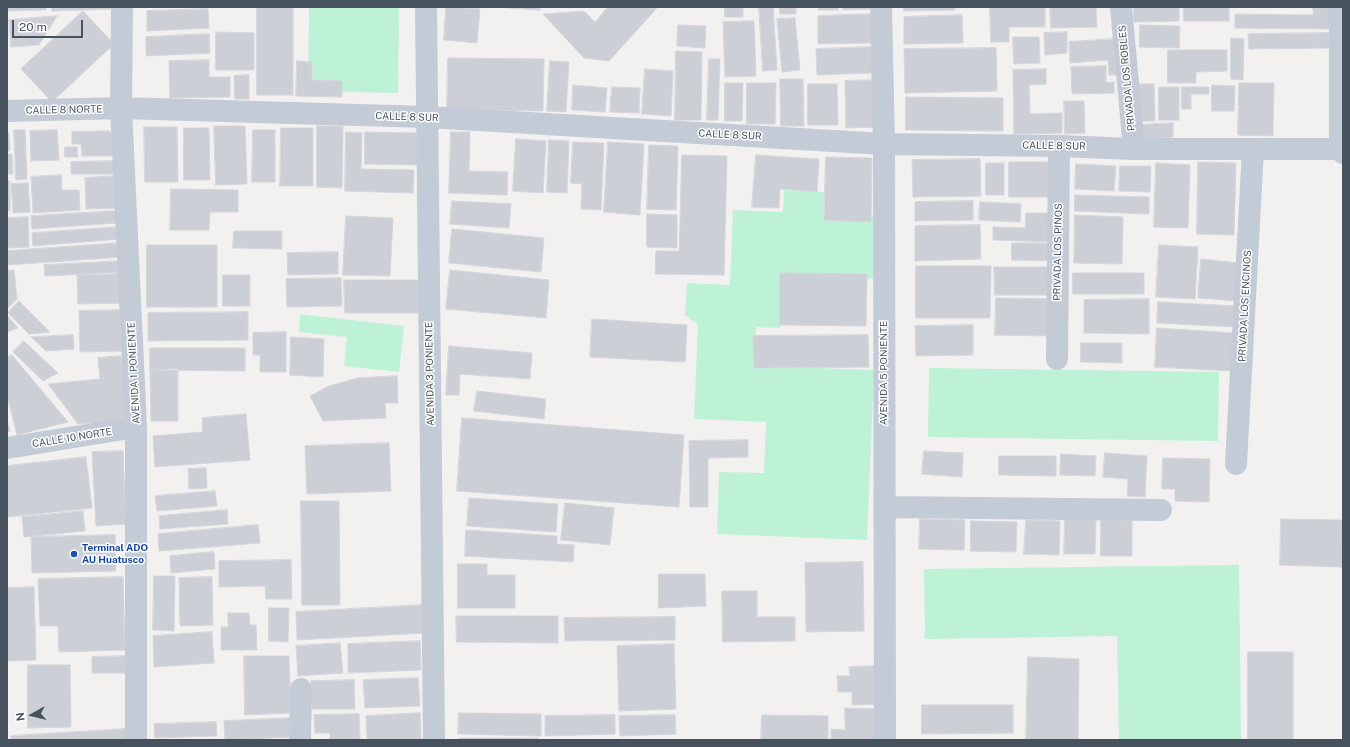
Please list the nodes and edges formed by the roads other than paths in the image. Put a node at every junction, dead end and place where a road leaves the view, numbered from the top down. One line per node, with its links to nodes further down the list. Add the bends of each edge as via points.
1 (122, 7): 6 (street, AVENIDA 1 PONIENTE)
2 (426, 7): 8 (street, AVENIDA 3 PONIENTE)
3 (881, 7): 9 (street, AVENIDA 5 PONIENTE)
4 (1121, 7): 11 (street, PRIVADA LOS ROBLES)
5 (1341, 20): 13 (street)
6 (121, 108): 7 (street, CALLE 8 NORTE); 8 (street, CALLE 8 SUR); 15 (street, AVENIDA 1 PONIENTE)
7 (7, 111)
8 (427, 117): 9 (street, CALLE 8 SUR); 23 (street, AVENIDA 3 PONIENTE)
9 (884, 144): 10 (street, CALLE 8 SUR); 18 (street, AVENIDA 5 PONIENTE)
10 (1059, 146): 11 (street, CALLE 8 SUR); 14 (street, PRIVADA LOS PINOS)
11 (1134, 148): 12 (street, CALLE 8 SUR)
12 (1254, 149): 13 (street, CALLE 8 SUR); 17 (street, PRIVADA LOS ENCINOS)
13 (1342, 151)
14 (1057, 359)
15 (136, 428): 16 (street, CALLE 10 NORTE); 21 (street, AVENIDA 1 PONIENTE)
16 (7, 448)
17 (1236, 464)
18 (885, 507): 19 (street); 24 (street, AVENIDA 5 PONIENTE)
19 (1160, 510)
20 (300, 690): 22 (street)
21 (136, 740)
22 (300, 740)
23 (434, 740)
24 (885, 740)

